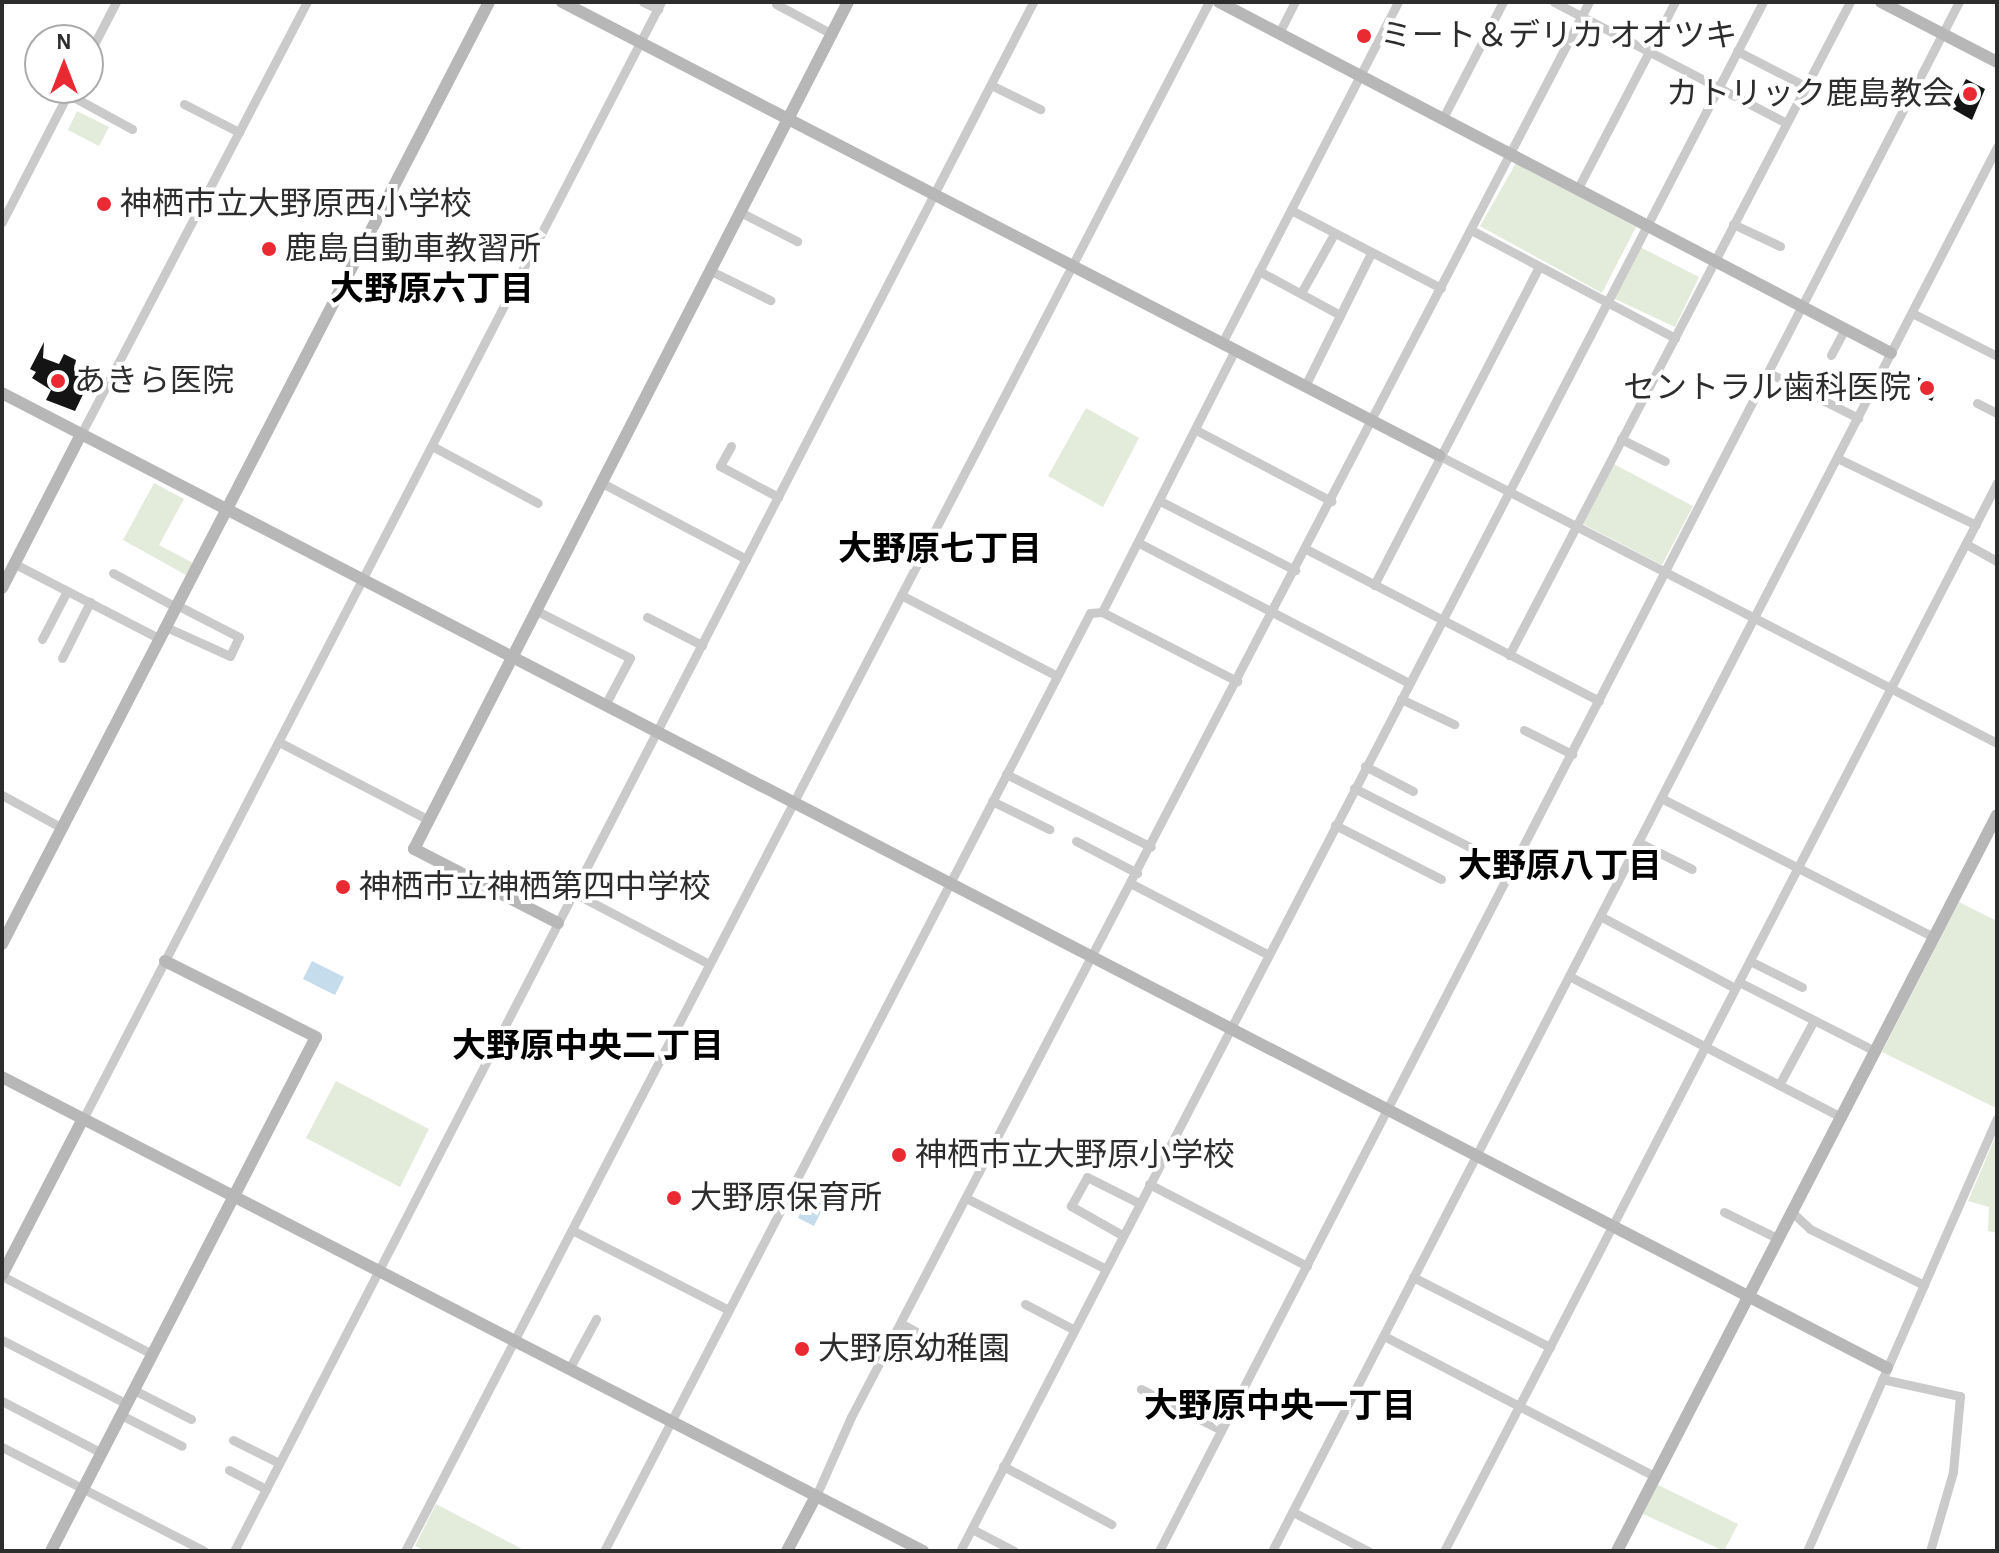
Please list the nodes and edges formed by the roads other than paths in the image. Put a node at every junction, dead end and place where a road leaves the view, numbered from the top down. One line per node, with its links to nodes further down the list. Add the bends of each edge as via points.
1 (116, 2): 23 (street)
2 (307, 2): 43 (street)
3 (489, 2): 100 (street)
4 (562, 2): 27 (street)
5 (643, 2): 21 (street)
6 (848, 2): 25 (street)
7 (1033, 2): 32 (street)
8 (1209, 2): 60 (street)
9 (1219, 2): 24 (street)
10 (1295, 2): 24 (street)
11 (1398, 2): 31 (street)
12 (1503, 2): 39 (street)
13 (1554, 2): 22 (street)
14 (1589, 2): 22 (street)
15 (1675, 2): 28 (street)
16 (1763, 2): 29 (street)
17 (1850, 2): 33 (street)
18 (1881, 2): 26 (street)
19 (1959, 2): 26 (street)
20 (776, 4): 25 (street)
21 (660, 6): 27 (street)
22 (1582, 16): 28 (street); 45 (street)
23 (104, 25)
24 (1279, 33): 31 (street)
25 (832, 34): 40 (street)
26 (1943, 35): 30 (street); 68 (street)
27 (641, 42): 40 (street); 88 (street)
28 (1651, 50): 34 (street); 47 (street)
29 (1737, 51): 33 (street); 34 (street)
30 (1997, 62)
31 (1360, 75): 39 (street); 49 (street)
32 (991, 85): 38 (street); 48 (street)
33 (1805, 86): 41 (street)
34 (1718, 87): 41 (street); 52 (street)
35 (63, 104): 51 (street)
36 (91, 104): 42 (street)
37 (184, 104): 43 (street)
38 (1040, 109)
39 (1443, 118): 45 (street)
40 (788, 119): 48 (street); 50 (street)
41 (1786, 123): 53 (street)
42 (132, 129)
43 (239, 132): 86 (street)
44 (1997, 147): 46 (street)
45 (1511, 154): 47 (street); 54 (street)
46 (1993, 165): 69 (street)
47 (1578, 188): 52 (street)
48 (935, 196): 60 (street); 96 (street)
49 (1291, 210): 55 (street); 62 (street)
50 (742, 213): 56 (street); 63 (street)
51 (2, 222)
52 (1645, 224): 59 (street); 67 (street)
53 (1733, 224): 57 (street); 59 (street)
54 (1471, 230): 61 (street); 64 (street)
55 (1334, 234): 58 (street); 65 (street)
56 (797, 241)
57 (1780, 246)
58 (1371, 253): 64 (street); 70 (street)
59 (1715, 260): 68 (street); 72 (street)
60 (1070, 266): 73 (street); 116 (street)
61 (1539, 267): 67 (street); 90 (street)
62 (1259, 271): 65 (street); 73 (street)
63 (713, 272): 66 (street); 93 (street)
64 (1441, 288): 84 (street)
65 (1301, 293): 70 (street)
66 (770, 300)
67 (1604, 302): 72 (street); 95 (street)
68 (1803, 306): 71 (street); 78 (street)
69 (1912, 313): 75 (street); 77 (street)
70 (1340, 315): 79 (street)
71 (1845, 329): 75 (street); 76 (street)
72 (1675, 338): 87 (street)
73 (1222, 343): 74 (street)
74 (1235, 350): 79 (street); 85 (street)
75 (1891, 353): 83 (street)
76 (1831, 355)
77 (1997, 356)
78 (1769, 373): 83 (street); 111 (street)
79 (1305, 386): 84 (street)
80 (2, 393): 86 (street)
81 (1977, 403): 82 (street)
82 (1997, 413)
83 (1858, 418): 91 (street)
84 (1372, 421): 90 (street); 98 (street)
85 (1196, 430): 97 (street); 98 (street)
86 (81, 434): 100 (street); 108 (street)
87 (1621, 439): 92 (street); 102 (street)
88 (432, 446): 99 (street); 112 (street)
89 (731, 446): 96 (street, via 720,466)
90 (1440, 456): 95 (street); 113 (street)
91 (1837, 458): 101 (street); 124 (street)
92 (1665, 461)
93 (602, 483): 106 (street); 119 (street)
94 (1997, 483): 101 (street)
95 (1508, 490): 102 (street); 123 (street)
96 (778, 497): 106 (street)
97 (1160, 501): 103 (street); 109 (street)
98 (1331, 501): 105 (street)
99 (538, 503)
100 (226, 510): 112 (street); 118 (street)
101 (1976, 525): 104 (street)
102 (1576, 527): 111 (street); 128 (street)
103 (1139, 543): 120 (street); 121 (street)
104 (1966, 544): 107 (street); 134 (street)
105 (1306, 549): 109 (street); 113 (street)
106 (746, 559): 127 (street)
107 (1997, 561)
108 (15, 564): 114 (street); 115 (street)
109 (1295, 570): 120 (street)
110 (113, 573): 118 (street)
111 (1666, 574): 124 (street); 136 (street)
112 (363, 580): 129 (street); 141 (street)
113 (1374, 585): 123 (street)
114 (2, 588)
115 (67, 591): 117 (street); 126 (street)
116 (901, 595): 131 (street); 151 (street)
117 (90, 602): 125 (street); 130 (street)
118 (177, 606): 125 (street); 125 (street, via 239,637 230,656)
119 (537, 611): 129 (street); 137 (street, via 630,658)
120 (1274, 611): 132 (street); 133 (street)
121 (1102, 612): 131 (street, via 1090,613); 132 (street)
122 (647, 617): 127 (street)
123 (1442, 619): 128 (street); 133 (street)
124 (1754, 619): 134 (street); 149 (street)
125 (163, 633): 155 (street)
126 (42, 639)
127 (702, 645): 140 (street)
128 (1509, 655): 136 (street)
129 (514, 657): 137 (street); 153 (street)
130 (62, 658)
131 (1057, 676): 145 (street)
132 (1237, 681): 159 (street)
133 (1409, 683): 135 (street)
134 (1890, 690): 142 (street); 161 (street)
135 (1401, 699): 138 (street); 144 (street)
136 (1599, 701): 143 (street)
137 (605, 705): 140 (street)
138 (1454, 724)
139 (1524, 730): 143 (street)
140 (657, 733): 151 (street); 167 (street)
141 (279, 742): 153 (street); 174 (street)
142 (1997, 743)
143 (1572, 754): 186 (street)
144 (1365, 766): 146 (street); 147 (street)
145 (1006, 774): 150 (street); 159 (street)
146 (1354, 788): 154 (street); 160 (street)
147 (1413, 791)
148 (2, 795): 155 (street)
149 (1661, 798): 158 (street); 161 (street)
150 (992, 801): 156 (street); 165 (street)
151 (793, 802): 165 (street); 176 (street)
152 (1997, 815): 170 (street)
153 (429, 820): 169 (street, via 414,849)
154 (1335, 825): 164 (street); 172 (street)
155 (62, 828): 171 (street)
156 (1049, 829)
157 (1076, 841): 163 (street)
158 (1638, 842): 162 (street); 168 (street)
159 (1151, 847): 163 (street)
160 (1470, 847)
161 (1799, 868): 170 (street); 175 (street)
162 (1692, 869)
163 (1137, 873): 166 (street)
164 (1441, 879)
165 (950, 883): 173 (street); 209 (street)
166 (1132, 884): 172 (street); 173 (street)
167 (574, 893): 169 (street); 176 (street)
168 (1600, 916): 177 (street); 178 (street)
169 (558, 923): 203 (street)
170 (1934, 937): 183 (street)
171 (2, 944)
172 (1267, 954): 181 (street)
173 (1094, 959): 181 (street); 193 (street)
174 (165, 961): 188 (street); 192 (street, via 316,1037)
175 (1750, 961): 178 (street); 179 (street)
176 (709, 964): 198 (street)
177 (1569, 976): 182 (street); 190 (street)
178 (1737, 985): 180 (street); 182 (street)
179 (1802, 987)
180 (1813, 1022): 183 (street); 185 (street)
181 (1230, 1028): 186 (street); 191 (street)
182 (1705, 1047): 185 (street); 197 (street)
183 (1875, 1051): 187 (street)
184 (2, 1077): 188 (street)
185 (1779, 1085): 187 (street)
186 (1388, 1110): 190 (street); 201 (street)
187 (1841, 1117): 196 (street)
188 (83, 1119): 192 (street); 204 (street)
189 (1997, 1119): 206 (street)
190 (1476, 1157): 197 (street); 205 (street)
191 (1149, 1184): 194 (street); 201 (street)
192 (234, 1197): 203 (street); 218 (street)
193 (970, 1200): 202 (street); 211 (street)
194 (1139, 1203): 199 (street); 199 (street, via 1087,1177 1071,1206)
195 (1724, 1212): 200 (street)
196 (1793, 1213): 200 (street); 206 (street, via 1810,1229)
197 (1613, 1225): 207 (street); 216 (street)
198 (572, 1230): 209 (street); 215 (street)
199 (1122, 1235): 202 (street)
200 (1779, 1239): 207 (street)
201 (1307, 1266): 228 (street)
202 (1104, 1268): 212 (street)
203 (378, 1271): 215 (street); 233 (street)
204 (2, 1275): 218 (street)
205 (1413, 1277): 213 (street); 216 (street)
206 (1924, 1285): 220 (street)
207 (1751, 1295): 220 (street); 236 (street)
208 (1025, 1304): 212 (street)
209 (729, 1310): 227 (street)
210 (596, 1319): 219 (street)
211 (902, 1324): 217 (street); 239 (street)
212 (1073, 1329): 234 (street)
213 (1384, 1336): 224 (street); 240 (street)
214 (2, 1340): 225 (street)
215 (514, 1341): 219 (street); 246 (street)
216 (1550, 1347): 224 (street)
217 (953, 1352)
218 (152, 1354): 222 (street)
219 (569, 1369): 227 (street)
220 (1885, 1374): 257 (street); 258 (street, via 1960,1396 1953,1472)
221 (1141, 1389): 228 (street)
222 (134, 1390): 225 (street); 226 (street)
223 (2, 1401): 232 (street)
224 (1519, 1405): 236 (street); 255 (street)
225 (124, 1410): 230 (street); 232 (street)
226 (191, 1419)
227 (671, 1422): 239 (street); 247 (street)
228 (1221, 1430): 252 (street)
229 (233, 1440): 233 (street)
230 (182, 1446)
231 (2, 1447): 237 (street)
232 (102, 1453): 237 (street)
233 (279, 1463): 238 (street)
234 (1003, 1466): 241 (street); 242 (street)
235 (229, 1470): 238 (street)
236 (1656, 1477): 256 (street)
237 (84, 1488): 243 (street); 244 (street)
238 (266, 1489): 245 (street)
239 (816, 1496): 248 (street); 249 (street)
240 (1293, 1512): 253 (street); 254 (street)
241 (1111, 1524)
242 (972, 1529): 250 (street); 251 (street)
243 (51, 1551)
244 (204, 1551)
245 (234, 1551)
246 (405, 1551)
247 (604, 1551)
248 (787, 1551)
249 (923, 1551)
250 (960, 1551)
251 (1014, 1551)
252 (1159, 1551)
253 (1272, 1551)
254 (1368, 1551)
255 (1444, 1551)
256 (1617, 1551)
257 (1807, 1551)
258 (1930, 1551)

